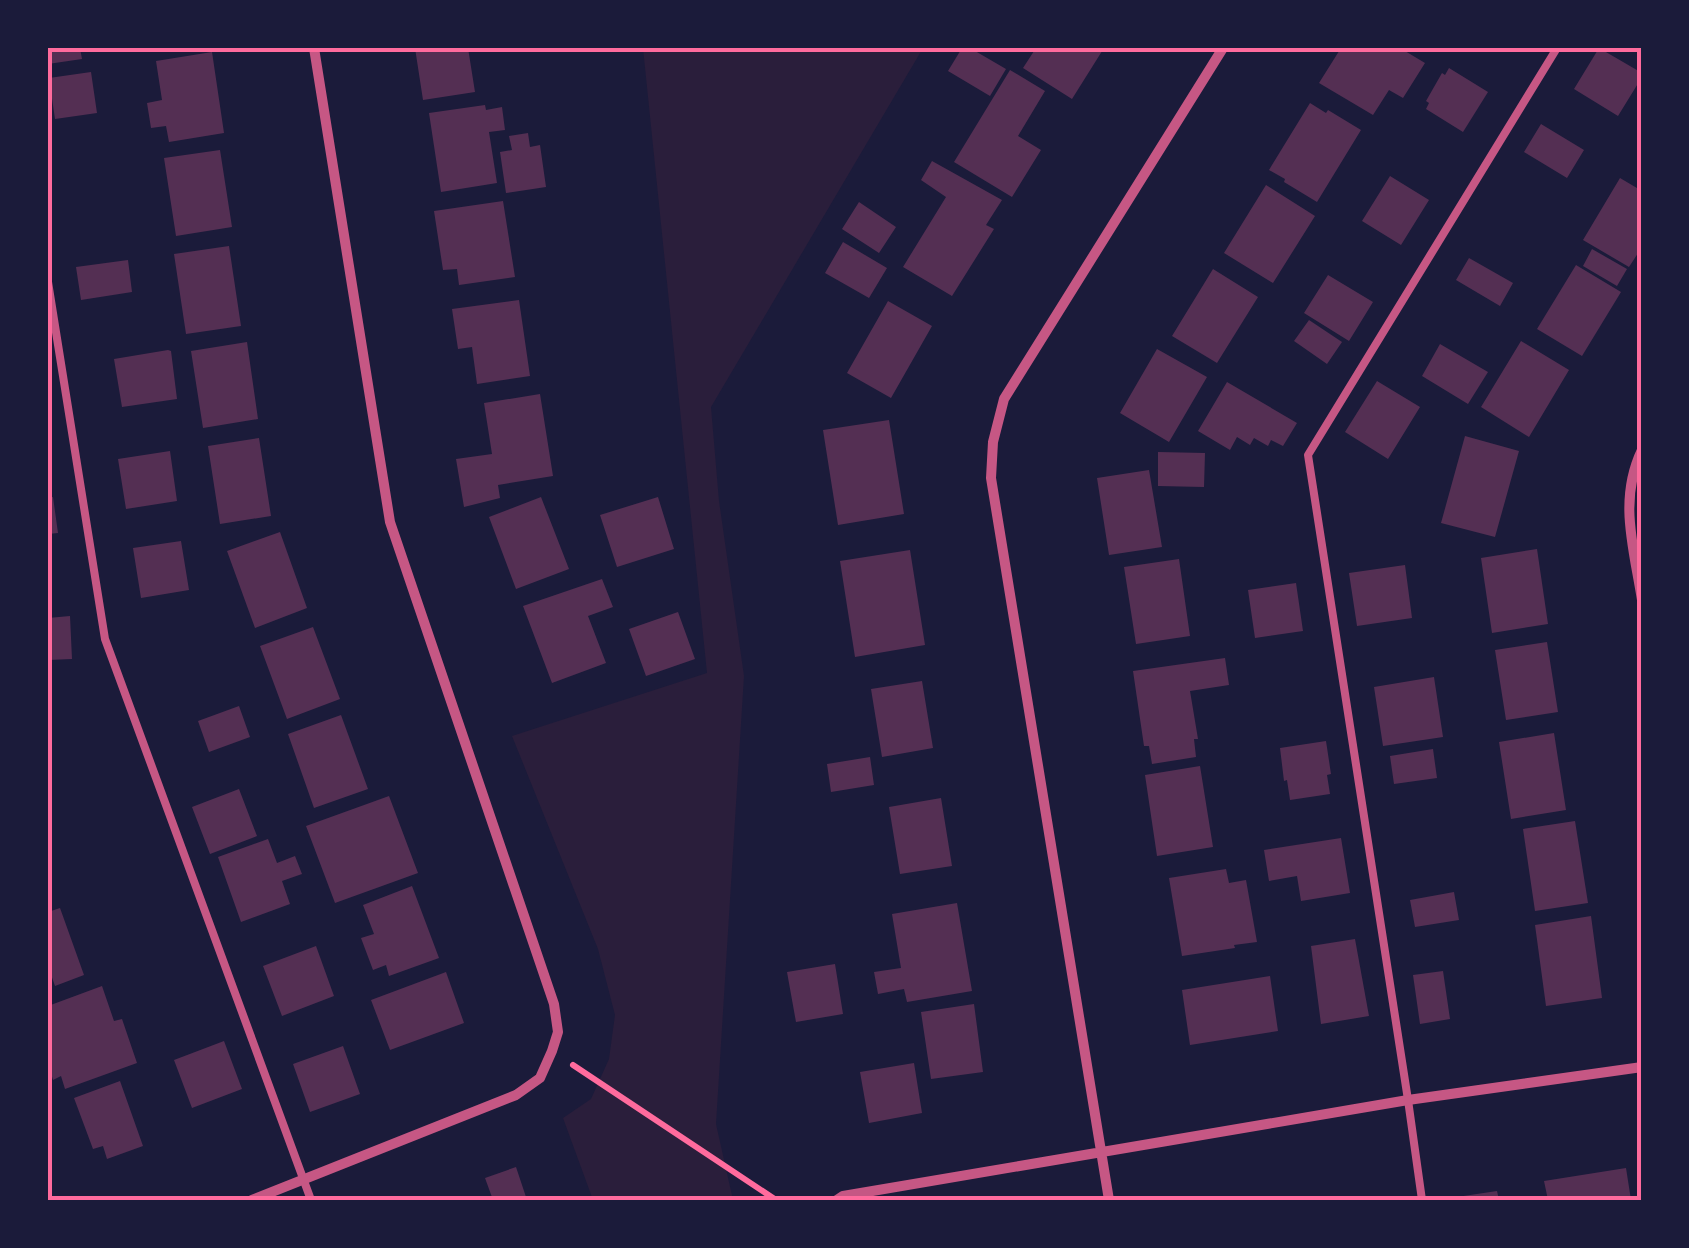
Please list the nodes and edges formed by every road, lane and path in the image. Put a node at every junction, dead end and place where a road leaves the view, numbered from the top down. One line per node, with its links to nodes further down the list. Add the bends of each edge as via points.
1 (314, 48): 7 (street, via 390,522 554,1004 558,1032)
2 (1223, 48): 10 (street, via 1004,399 992,442 992,478)
3 (1557, 48): 9 (lane, via 1308,455)
4 (48, 282): 11 (lane, via 105,639)
5 (1642, 450): 6 (street, via 1628,498)
6 (1642, 600)
7 (552, 1052): 11 (street, via 540,1078 516,1095); 14 (path)
8 (1642, 1068): 9 (street)
9 (1408, 1100): 10 (street); 17 (lane)
10 (1101, 1152): 15 (street); 16 (street)
11 (304, 1181): 12 (street); 13 (lane)
12 (252, 1200)
13 (311, 1200)
14 (776, 1200)
15 (837, 1200)
16 (1109, 1200)
17 (1422, 1200)

